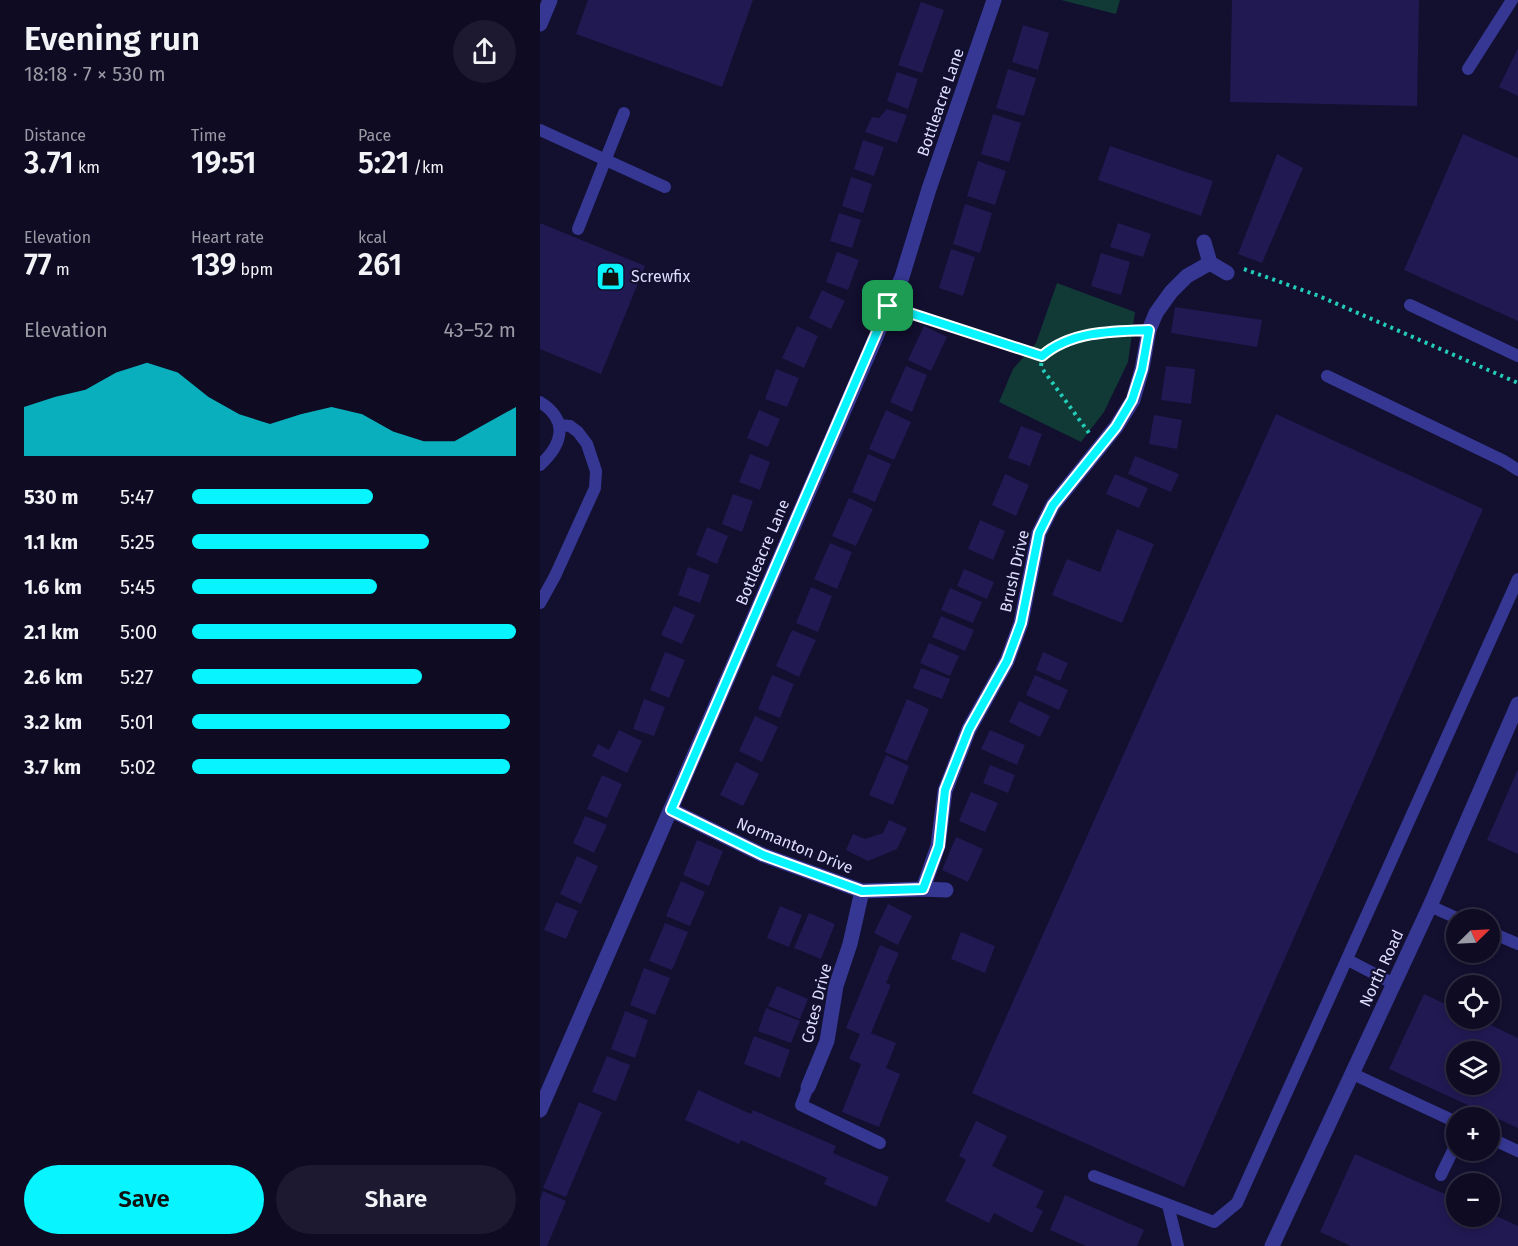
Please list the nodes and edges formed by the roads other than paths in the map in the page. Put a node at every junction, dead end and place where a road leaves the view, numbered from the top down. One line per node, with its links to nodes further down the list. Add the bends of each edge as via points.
1 (550, 0): 4 (street)
2 (994, 0): 25 (street, Bottleacre Lane, via 902,277)
3 (1512, 0): 5 (lane)
4 (540, 24)
5 (1467, 69)
6 (624, 113): 8 (lane)
7 (540, 130): 8 (lane)
8 (604, 160): 9 (lane); 10 (lane)
9 (665, 188)
10 (578, 229)
11 (1204, 242): 12 (street)
12 (1210, 263): 13 (street); 26 (street, Brush Drive, via 1187,276 1156,313 1132,400 1116,427 1053,505 1039,533 1021,623 1007,661 969,729 945,790 939,846)
13 (1227, 273)
14 (1410, 305): 15 (lane)
15 (1518, 356)
16 (1327, 376): 20 (lane)
17 (540, 402): 18 (lane, via 552,409)
18 (559, 425): 19 (lane, via 560,440); 22 (lane, via 578,432 587,444 596,471 590,502)
19 (540, 465)
20 (1518, 470)
21 (1518, 579): 33 (lane)
22 (540, 603)
23 (1518, 704): 24 (street, North Road)
24 (1514, 724): 29 (street, North Road)
25 (671, 810): 28 (street, Normanton Drive, via 763,855); 37 (street, Bottleacre Lane)
26 (923, 889): 27 (street, Normanton Drive); 28 (street, Normanton Drive)
27 (946, 890)
28 (862, 891): 36 (street, Cotes Drive, via 836,986 827,1041)
29 (1430, 906): 30 (lane); 34 (street, North Road)
30 (1446, 913)
31 (1500, 936): 32 (lane)
32 (1518, 944)
33 (1348, 960): 34 (lane); 45 (lane, via 1238,1203 1214,1222)
34 (1394, 984): 35 (street, North Road)
35 (1353, 1074): 38 (lane); 47 (street, North Road)
36 (808, 1087): 39 (lane, via 801,1105)
37 (540, 1110)
38 (1446, 1117)
39 (880, 1143)
40 (1500, 1143): 41 (lane)
41 (1518, 1151)
42 (1448, 1161): 43 (lane)
43 (1441, 1175)
44 (1094, 1176): 45 (lane)
45 (1168, 1205): 46 (lane)
46 (1178, 1246)
47 (1274, 1246)

